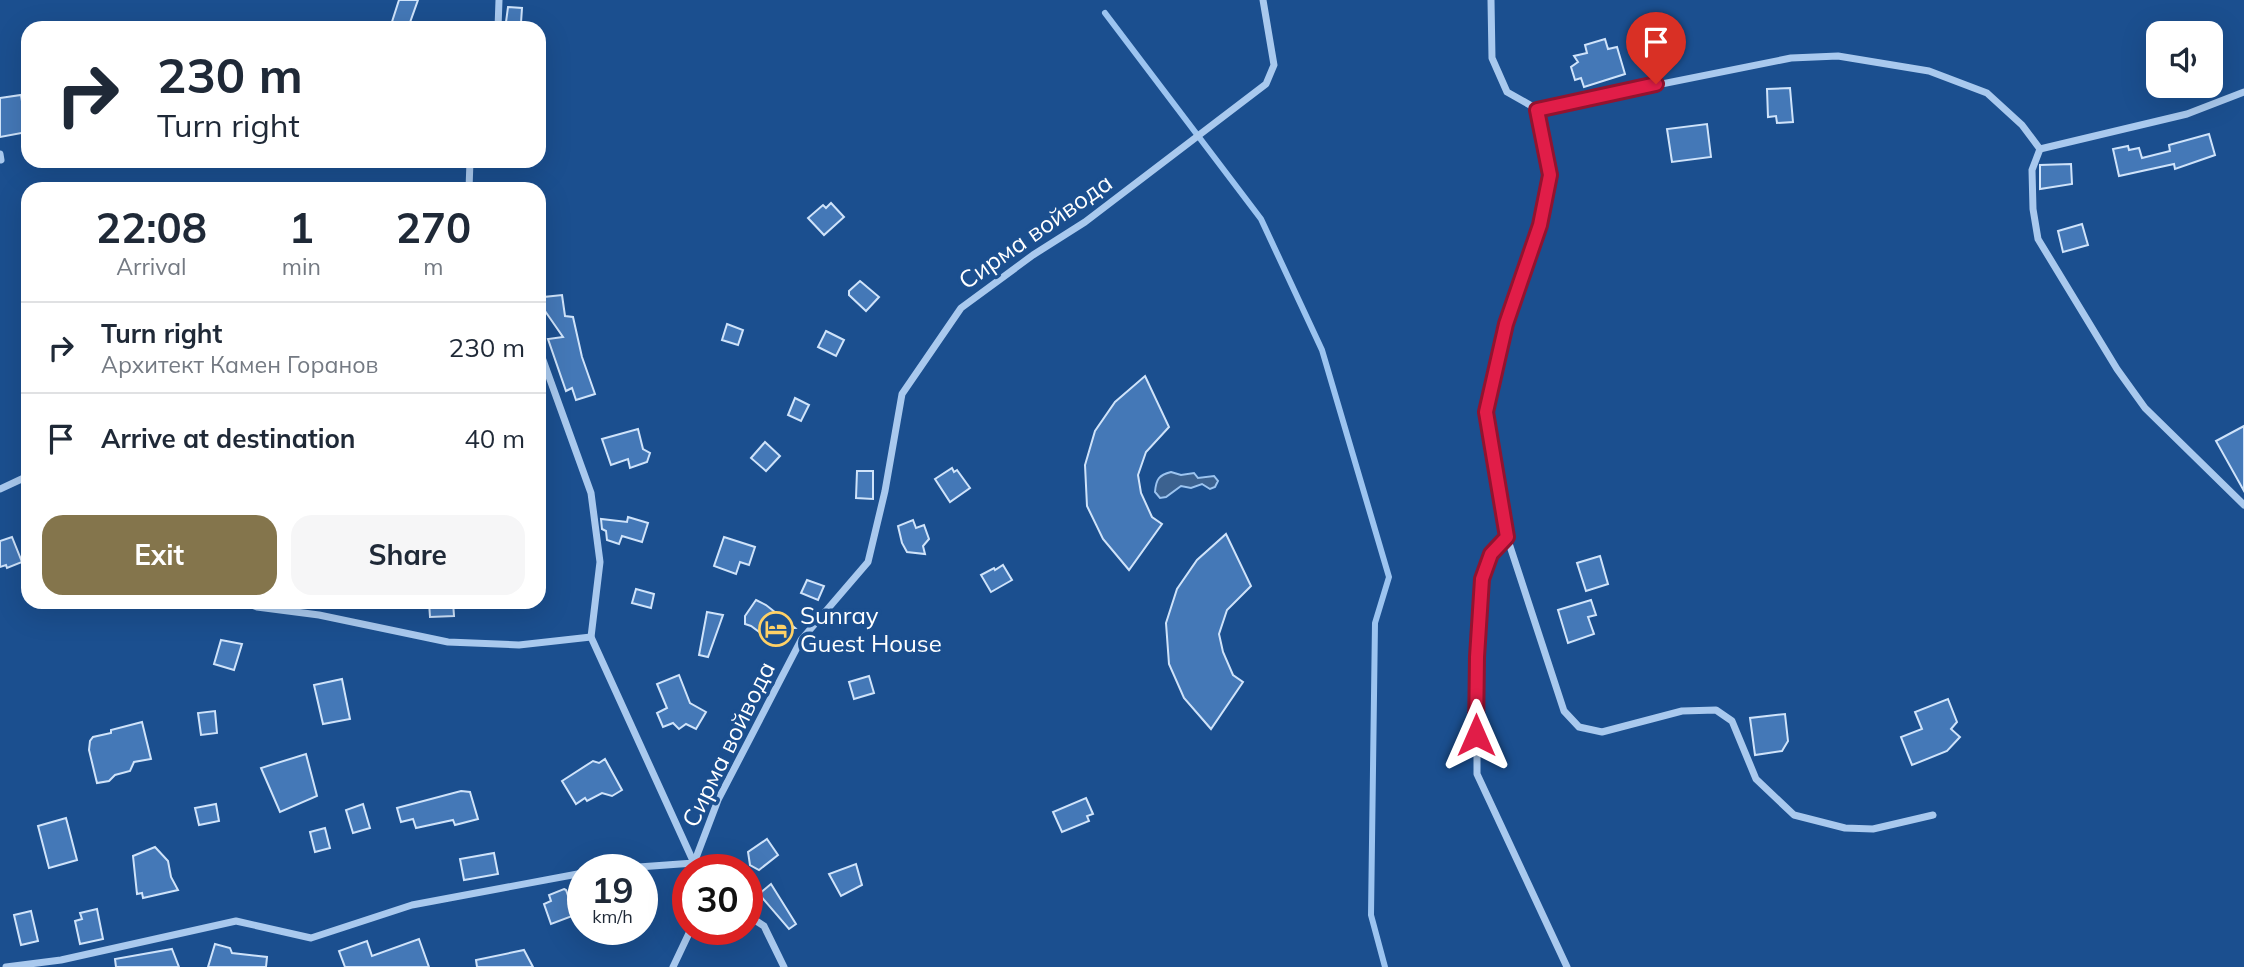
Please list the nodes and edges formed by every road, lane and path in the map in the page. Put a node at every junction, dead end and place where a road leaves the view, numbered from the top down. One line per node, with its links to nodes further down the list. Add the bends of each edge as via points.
1 (499, 0): 4 (street)
2 (1263, 0): 19 (street, Сирма войвода, via 1274,65 1266,85 961,308 902,394 868,562 801,640 718,800)
3 (1491, 0): 6 (street, via 1492,58 1507,92)
4 (498, 21)
5 (2244, 92): 7 (street, via 2187,114)
6 (1537, 110): 7 (street, via 1791,58 1838,56 1929,71 1987,93 2022,124); 14 (street, via 1550,175 1540,225 1506,324 1486,412)
7 (2040, 149): 13 (street, via 2032,170 2038,239 2145,408)
8 (0, 154): 9 (street)
9 (1, 160)
10 (546, 368): 16 (street, via 591,493 600,562)
11 (21, 479): 12 (street)
12 (0, 489)
13 (2244, 505)
14 (1507, 537): 17 (street, via 1564,711 1579,727 1602,732 1682,711 1716,710 1732,721 1756,779 1794,815 1845,828 1873,829); 26 (street, via 1491,554 1482,579 1477,774)
15 (272, 609): 16 (street, via 448,642 519,645)
16 (592, 637): 18 (street)
17 (1934, 815)
18 (689, 854)
19 (698, 854)
20 (567, 876): 23 (street, via 412,905 311,938 236,921 61,960)
21 (763, 925): 25 (street)
22 (683, 945): 24 (street)
23 (6, 967)
24 (673, 967)
25 (784, 967)
26 (1567, 967)

